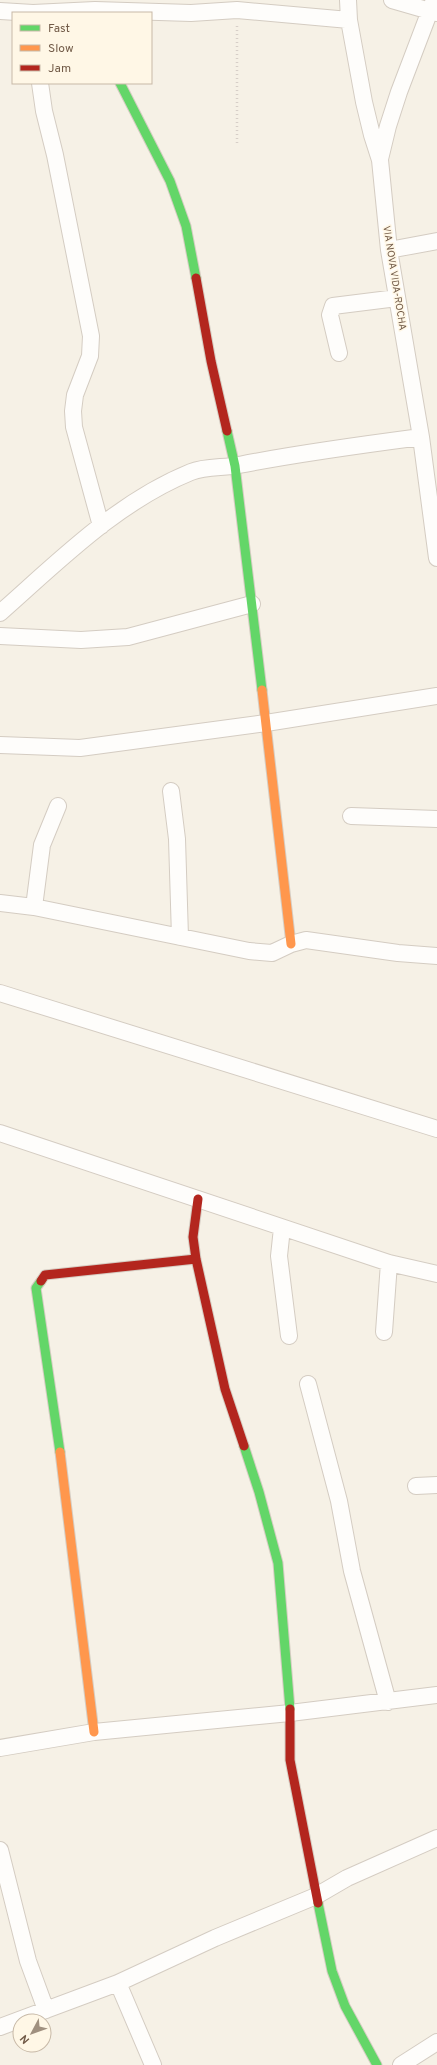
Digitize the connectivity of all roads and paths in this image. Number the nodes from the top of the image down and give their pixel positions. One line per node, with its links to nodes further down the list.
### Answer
1 (348, 0): 8 (street, VIA NOVA VIDA-ROCHA)
2 (392, 0): 3 (street)
3 (434, 8): 12 (street)
4 (237, 10): 7 (street); 8 (street); 11 (path)
5 (0, 11): 6 (street)
6 (16, 12)
7 (152, 13)
8 (349, 20): 12 (street, VIA NOVA VIDA-ROCHA)
9 (40, 84): 20 (street)
10 (121, 84): 18 (street)
11 (237, 143)
12 (380, 160): 14 (street, VIA NOVA VIDA-ROCHA)
13 (437, 240): 14 (street)
14 (389, 250): 15 (street, VIA NOVA VIDA-ROCHA)
15 (397, 298): 16 (street); 17 (street, VIA NOVA VIDA-ROCHA)
16 (339, 353)
17 (421, 437): 18 (street); 19 (street, VIA NOVA VIDA-ROCHA)
18 (235, 466): 20 (street); 22 (street)
19 (434, 522): 21 (street, VIA NOVA VIDA-ROCHA)
20 (101, 526): 23 (street)
21 (437, 558)
22 (252, 604): 24 (street); 26 (street)
23 (0, 613)
24 (0, 636)
25 (437, 696): 26 (street)
26 (266, 723): 27 (street); 35 (street)
27 (0, 745)
28 (171, 790): 34 (street)
29 (58, 806): 33 (street)
30 (351, 816): 31 (street)
31 (437, 819)
32 (0, 903): 33 (street)
33 (34, 907): 34 (street)
34 (180, 937): 35 (street)
35 (291, 944): 36 (street)
36 (437, 956)
37 (0, 993): 38 (street)
38 (437, 1129)
39 (0, 1133): 40 (street)
40 (198, 1199): 41 (street); 42 (street)
41 (282, 1228): 43 (street); 46 (street)
42 (196, 1259): 52 (street); 53 (street)
43 (389, 1263): 44 (street); 45 (street)
44 (437, 1274)
45 (384, 1332)
46 (289, 1336)
47 (308, 1384): 51 (street)
48 (416, 1486): 49 (street)
49 (437, 1486)
50 (437, 1695): 51 (street)
51 (388, 1702): 52 (street)
52 (290, 1713): 53 (street); 57 (street)
53 (94, 1732): 54 (street)
54 (0, 1748)
55 (437, 1838): 57 (street)
56 (0, 1850): 59 (street)
57 (316, 1896): 58 (street); 63 (street)
58 (118, 1983): 59 (street); 62 (street)
59 (46, 2010): 60 (street)
60 (0, 2027)
61 (437, 2042): 64 (street)
62 (153, 2065)
63 (377, 2065)
64 (402, 2065)

